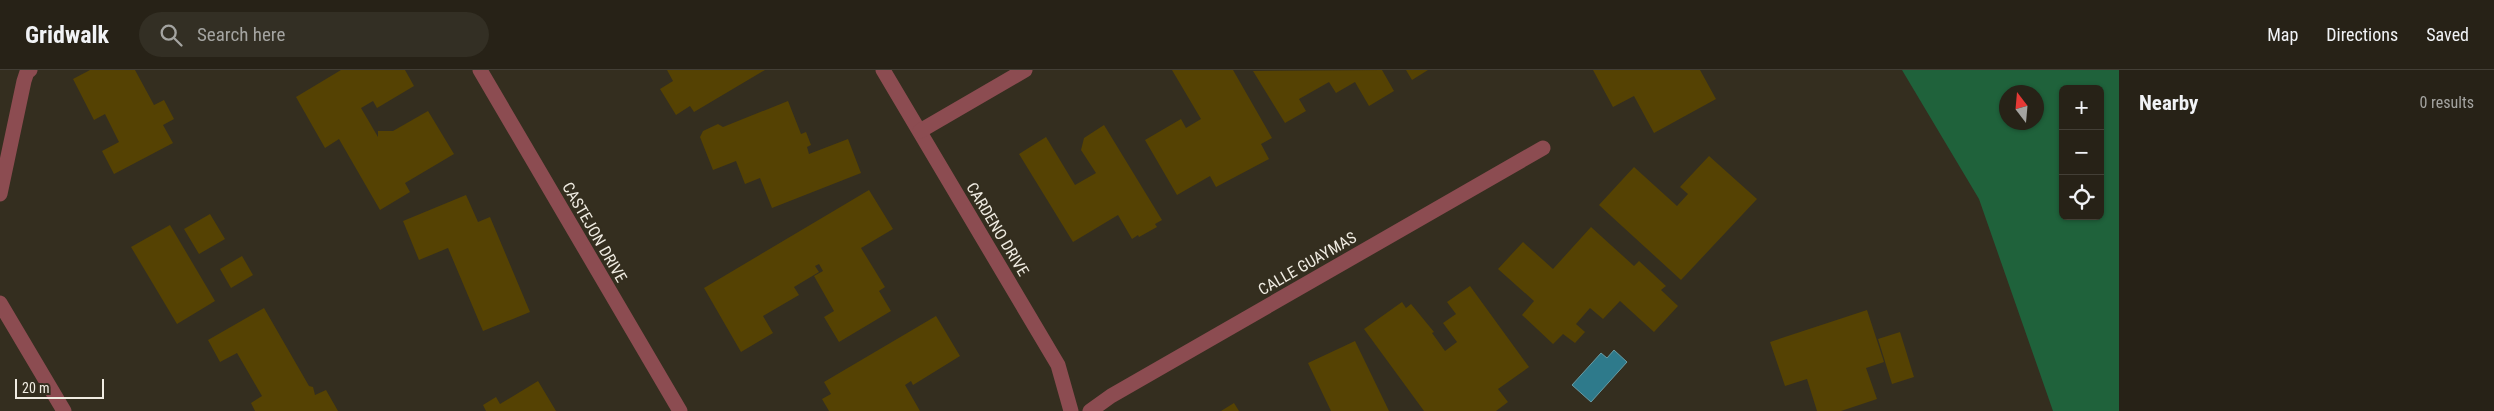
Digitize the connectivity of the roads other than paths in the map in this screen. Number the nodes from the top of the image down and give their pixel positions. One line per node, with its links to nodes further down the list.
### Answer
1 (30, 70): 7 (street)
2 (480, 70): 10 (street, CASTEJON DRIVE)
3 (883, 70): 5 (street, CARDENO DRIVE)
4 (1025, 70): 5 (street)
5 (920, 131): 11 (street, CARDENO DRIVE)
6 (1543, 148): 12 (street, CALLE GUAYMAS)
7 (0, 194)
8 (0, 302): 9 (street)
9 (64, 411)
10 (680, 411)
11 (1071, 411)
12 (1090, 411)

